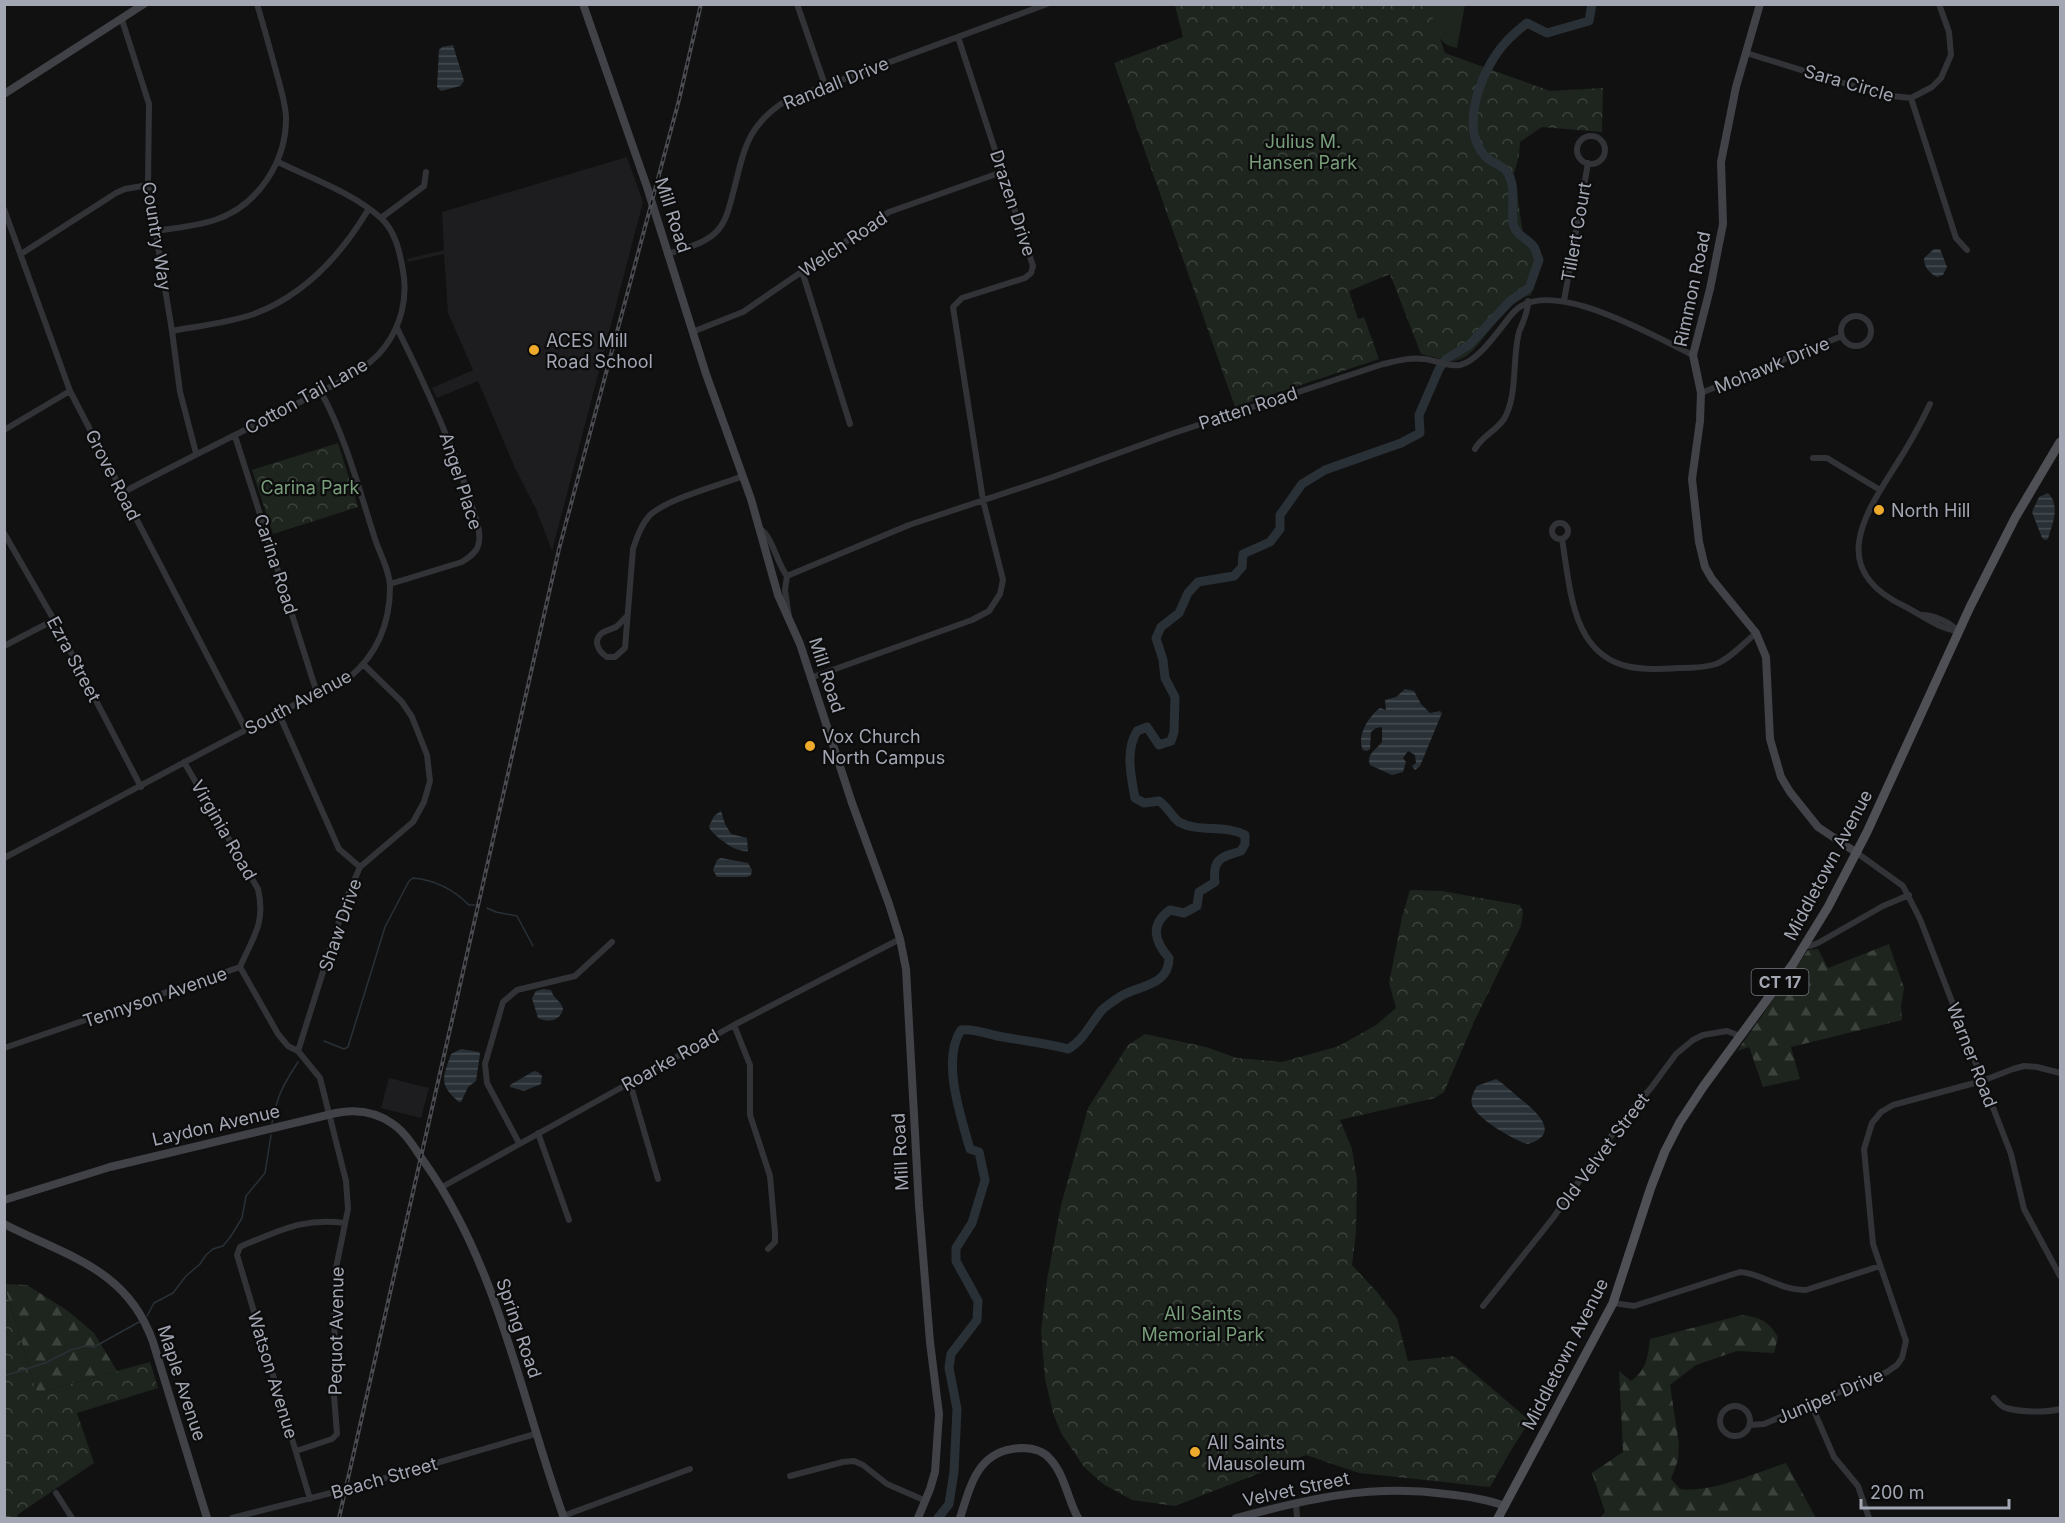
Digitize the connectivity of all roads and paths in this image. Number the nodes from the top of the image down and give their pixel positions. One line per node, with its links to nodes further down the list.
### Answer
1 (144, 4): 8 (street)
2 (257, 4): 14 (street)
3 (583, 4): 25 (street, Mill Road)
4 (797, 4): 11 (street)
5 (1047, 4): 9 (street, Randall Drive)
6 (1761, 4): 10 (street, Rimmon Road)
7 (1939, 4): 13 (street, Sara Circle)
8 (122, 20): 12 (street); 18 (street, Country Way)
9 (958, 37): 11 (street, Randall Drive); 17 (street, Drazen Drive)
10 (1746, 53): 13 (street, Sara Circle); 33 (street, Rimmon Road)
11 (825, 86): 25 (street, Randall Drive)
12 (4, 94)
13 (1911, 98): 23 (street)
14 (278, 162): 20 (street, Cotton Tail Lane); 22 (street)
15 (1588, 164): 15 (street, Tillert Court); 28 (street, Tillert Court)
16 (426, 172): 21 (street)
17 (1002, 172): 26 (street, Welch Road); 48 (street, Drazen Drive)
18 (148, 185): 22 (street, Country Way); 24 (street)
19 (4, 209): 24 (street, Grove Road)
20 (368, 210): 21 (street, Cotton Tail Lane); 30 (street)
21 (381, 218): 29 (street, Cotton Tail Lane)
22 (156, 231): 30 (street, Country Way)
23 (1967, 250)
24 (21, 254): 34 (street, Grove Road)
25 (668, 254): 31 (street, Mill Road)
26 (802, 271): 31 (street, Welch Road); 38 (street)
27 (1528, 301): 28 (street); 42 (street); 48 (street, Patten Road)
28 (1564, 301): 33 (street)
29 (398, 328): 35 (street, Cotton Tail Lane); 53 (street, Angel Place)
30 (172, 331): 43 (street, Country Way)
31 (692, 332): 45 (street, Mill Road)
32 (1842, 336): 32 (street, Mohawk Drive); 36 (street, Mohawk Drive)
33 (1693, 355): 36 (street, Rimmon Road)
34 (70, 391): 39 (street); 47 (street, Grove Road)
35 (321, 392): 40 (street, Cotton Tail Lane); 53 (street, South Avenue)
36 (1701, 393): 58 (street, Rimmon Road)
37 (1930, 404): 46 (street)
38 (850, 424)
39 (4, 430)
40 (235, 436): 43 (street, Cotton Tail Lane); 62 (street, Carina Road)
41 (2061, 442): 57 (main road, Middletown Avenue / CT 17)
42 (1475, 449)
43 (196, 453): 47 (street, Cotton Tail Lane)
44 (1813, 458): 46 (street)
45 (743, 476): 49 (street, Mill Road); 54 (street)
46 (1880, 490): 57 (street)
47 (122, 493): 64 (street, Grove Road)
48 (984, 500): 52 (street, Patten Road); 61 (street)
49 (760, 530): 52 (street); 56 (street, Mill Road)
50 (4, 532): 55 (street, Ezra Street)
51 (1562, 539): 58 (street)
52 (787, 576): 56 (street)
53 (390, 584): 60 (street, South Avenue)
54 (627, 616): 54 (street)
55 (54, 620): 59 (street); 66 (street, Ezra Street)
56 (789, 620): 61 (street, Mill Road)
57 (1958, 631): 67 (main road, Middletown Avenue / CT 17)
58 (1756, 633): 67 (street, Rimmon Road)
59 (4, 645)
60 (364, 665): 62 (street, South Avenue); 69 (street, Shaw Drive)
61 (810, 678): 71 (street, Mill Road)
62 (317, 693): 63 (street, South Avenue)
63 (279, 714): 64 (street, South Avenue); 69 (street)
64 (246, 730): 65 (street, South Avenue)
65 (184, 762): 66 (street, South Avenue); 74 (street, Virginia Road)
66 (141, 787): 68 (street, South Avenue)
67 (1857, 853): 70 (street, Warner Road); 73 (main road, Middletown Avenue / CT 17)
68 (4, 858)
69 (360, 867): 78 (street, Shaw Drive)
70 (1909, 895): 73 (street); 80 (street, Warner Road)
71 (900, 939): 75 (street, Roarke Road); 107 (street, Mill Road)
72 (612, 942): 84 (street)
73 (1805, 945): 76 (main road, Middletown Avenue / CT 17)
74 (240, 968): 77 (street, Tennyson Avenue); 78 (street, Tennyson Avenue)
75 (734, 1025): 81 (street, Roarke Road); 92 (street)
76 (1740, 1036): 95 (main road, Middletown Avenue / CT 17); 96 (street, Old Velvet Street)
77 (4, 1048)
78 (298, 1051): 82 (street, Tennyson Avenue)
79 (2061, 1073): 80 (street, Juniper Drive)
80 (1982, 1081): 93 (street, Juniper Drive); 94 (street, Warner Road)
81 (630, 1083): 83 (street, Roarke Road); 86 (street)
82 (330, 1114): 85 (street, Laydon Avenue); 88 (street, Laydon Avenue); 90 (street, Pequot Avenue)
83 (538, 1133): 84 (street, Roarke Road); 89 (street)
84 (519, 1143): 87 (street, Roarke Road)
85 (421, 1158): 87 (street, Spring Road)
86 (658, 1179)
87 (442, 1187): 101 (street, Spring Road)
88 (4, 1200)
89 (569, 1220)
90 (345, 1223): 102 (street, Pequot Avenue); 102 (street, Watson Avenue)
91 (5, 1224): 112 (street, Maple Avenue)
92 (768, 1249)
93 (1880, 1266): 95 (street); 98 (street, Juniper Drive)
94 (2061, 1276)
95 (1613, 1303): 109 (main road, Middletown Avenue / CT 17)
96 (1483, 1306)
97 (1994, 1398): 99 (street)
98 (1811, 1404): 100 (street, Juniper Drive); 120 (street)
99 (2061, 1409)
100 (1750, 1425): 100 (street, Juniper Drive)
101 (536, 1434): 106 (street, Beach Street, bridge); 110 (street, Spring Road)
102 (296, 1451): 106 (street, Watson Avenue)
103 (690, 1469): 110 (street)
104 (790, 1476): 107 (street)
105 (56, 1493): 111 (street)
106 (310, 1498): 113 (street, Beach Street)
107 (926, 1501): 114 (street, Mill Road)
108 (1296, 1503): 109 (street, Velvet Street); 117 (street, Velvet Street); 118 (street)
109 (1504, 1506): 119 (main road, Middletown Avenue / CT 17)
110 (564, 1517)
111 (72, 1518)
112 (207, 1518)
113 (232, 1518)
114 (918, 1518)
115 (960, 1518): 116 (street)
116 (1078, 1518)
117 (1236, 1518)
118 (1297, 1518)
119 (1498, 1518)
120 (1869, 1518)

